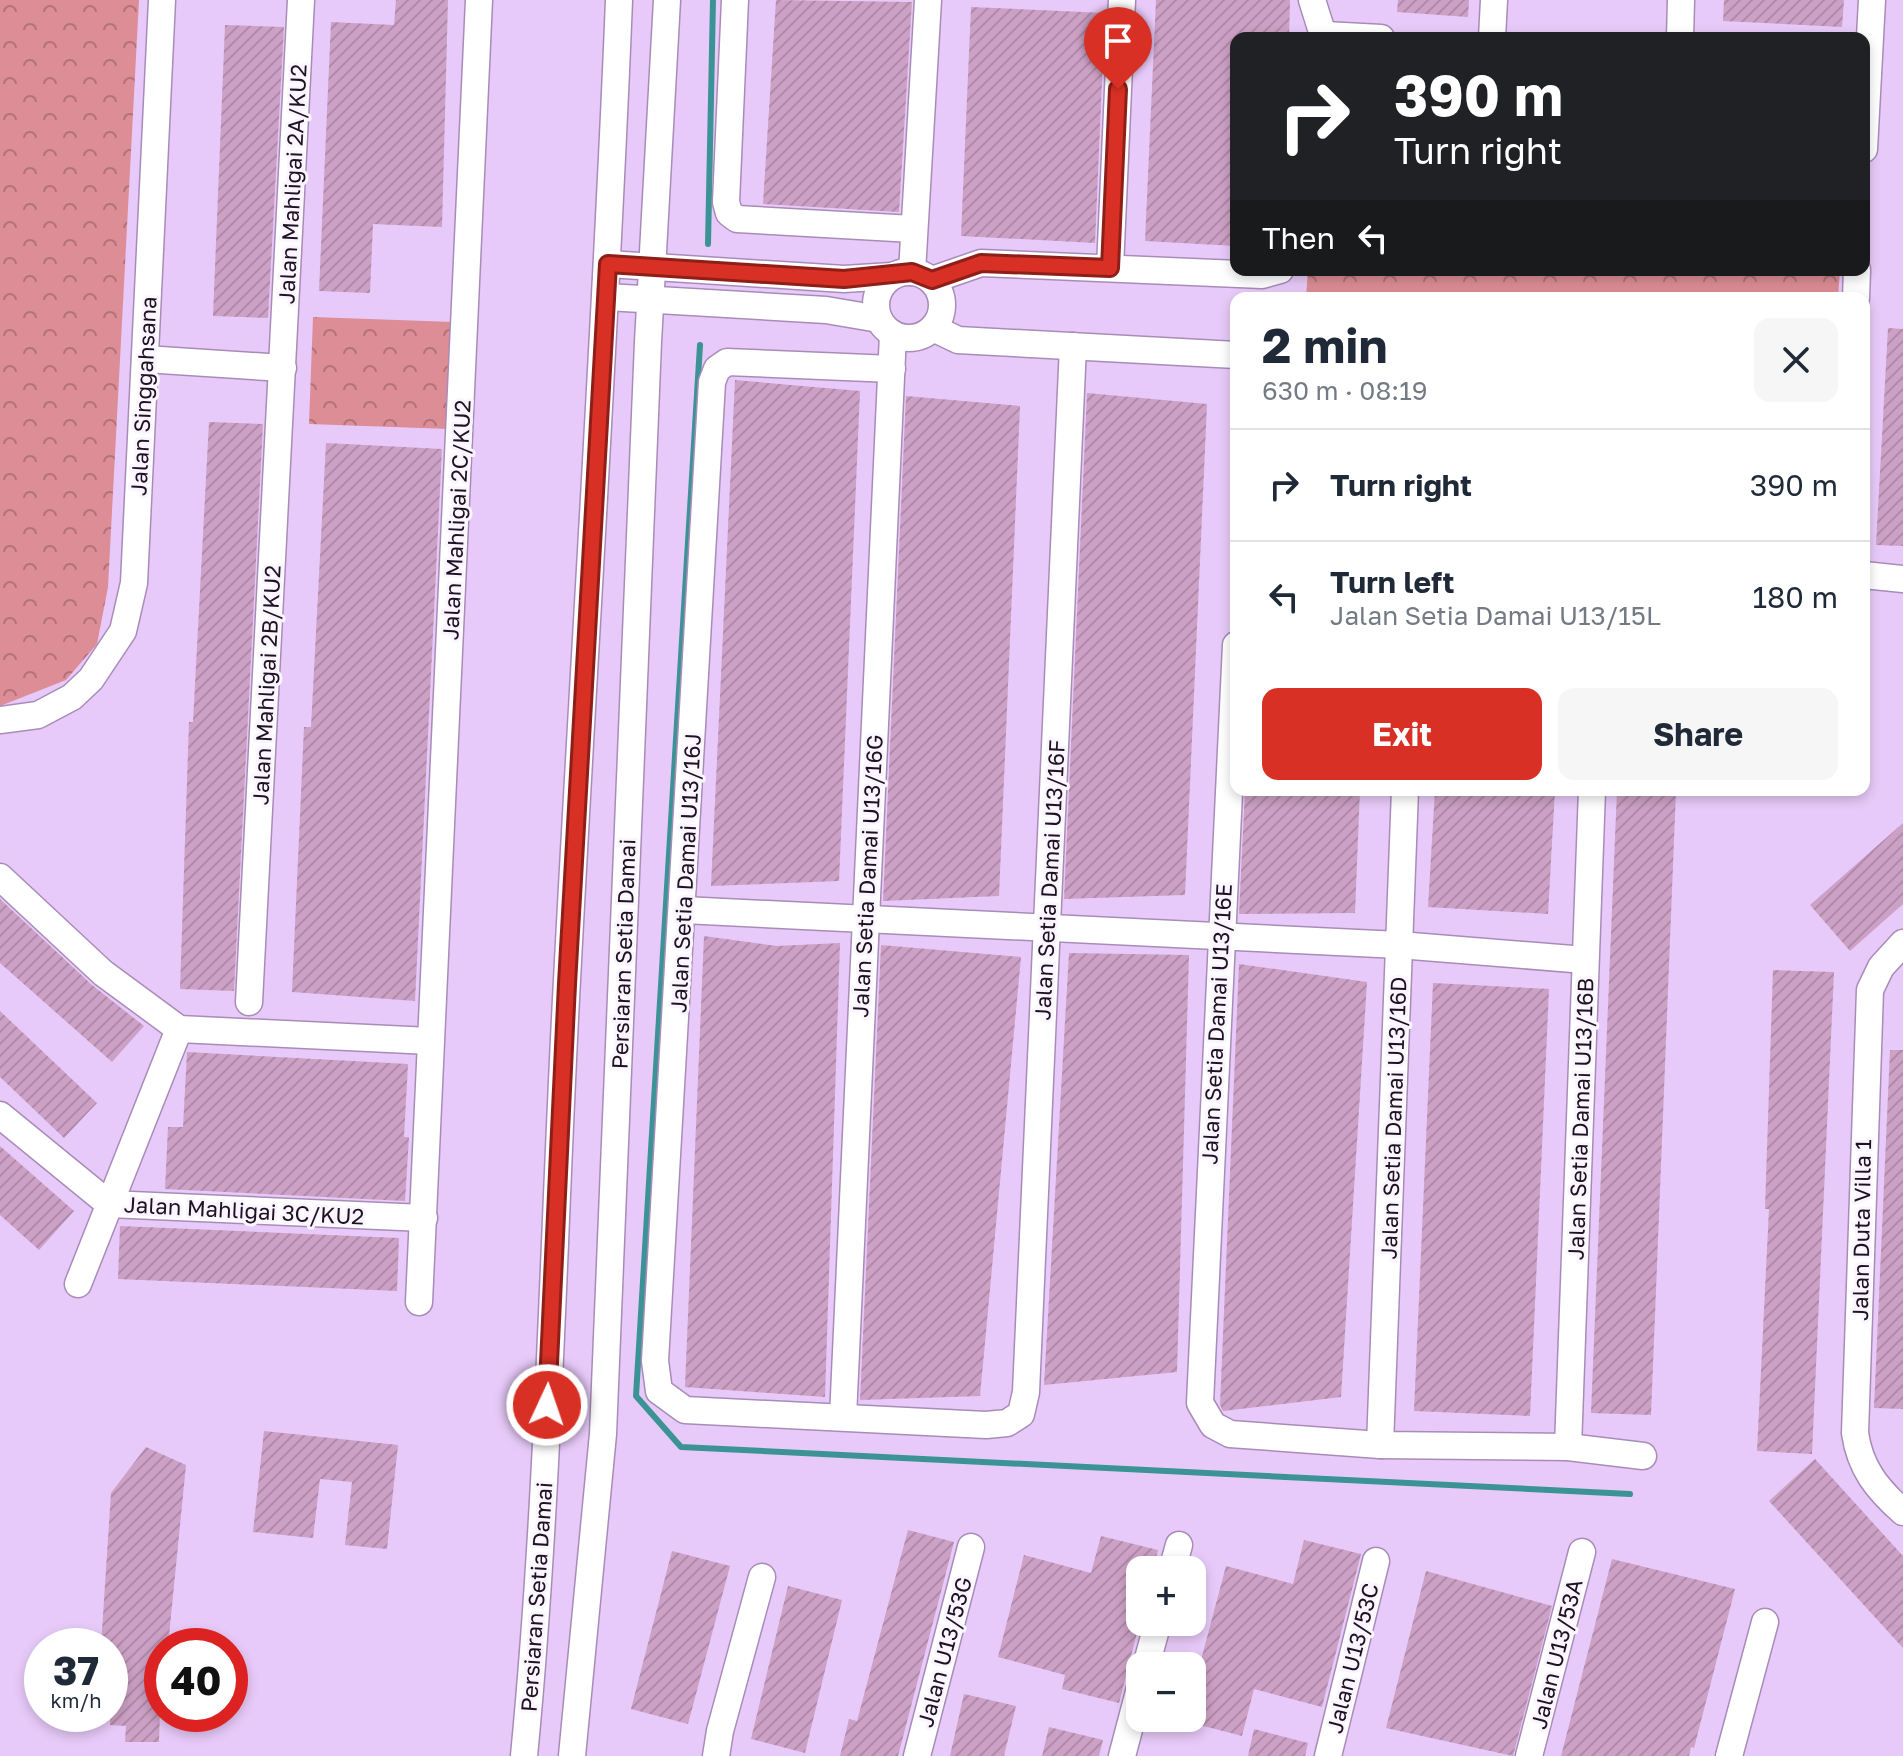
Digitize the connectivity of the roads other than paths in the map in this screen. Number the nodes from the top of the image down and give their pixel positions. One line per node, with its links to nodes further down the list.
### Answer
1 (162, 0): 31 (street, Jalan Singgahsana)
2 (301, 0): 32 (street, Jalan Mahligai 2A/KU2)
3 (479, 0): 50 (street, Jalan Mahligai 2C/KU2)
4 (619, 0): 18 (street, Persiaran Setia Damai)
5 (667, 0): 19 (street)
6 (735, 0): 17 (street)
7 (928, 0): 17 (street)
8 (1122, 0): 20 (street)
9 (1312, 0): 13 (street)
10 (1494, 0): 14 (street)
11 (1681, 0): 15 (street)
12 (1872, 0): 16 (street)
13 (1322, 32)
14 (1492, 32)
15 (1680, 32)
16 (1869, 32)
17 (913, 229): 22 (street)
18 (608, 264): 19 (street); 23 (street, Persiaran Setia Damai)
19 (652, 266): 22 (street); 24 (street)
20 (1110, 268): 21 (street); 22 (street)
21 (1230, 274)
22 (912, 276): 26 (street); 27 (street)
23 (607, 297): 24 (street); 67 (street, Persiaran Setia Damai)
24 (651, 298): 25 (street); 28 (street, Persiaran Setia Damai)
25 (690, 301): 26 (street); 28 (street)
26 (886, 327): 27 (street); 33 (street, Jalan Setia Damai U13/16G)
27 (933, 328): 29 (street)
28 (648, 342): 68 (street, Persiaran Setia Damai)
29 (1073, 346): 30 (street); 43 (street, Jalan Setia Damai U13/16F)
30 (1230, 355)
31 (145, 359): 32 (street); 36 (street, Jalan Singgahsana)
32 (283, 368): 48 (street, Jalan Mahligai 2B/KU2)
33 (892, 369): 41 (street, Jalan Setia Damai U13/16J); 42 (street, Jalan Setia Damai U13/16G)
34 (1870, 576): 35 (street)
35 (1903, 579)
36 (0, 720)
37 (1230, 754): 44 (street, Jalan Setia Damai U13/16E)
38 (1405, 796): 46 (street, Jalan Setia Damai U13/16D)
39 (1592, 796): 47 (street, Jalan Setia Damai U13/16B)
40 (0, 877): 49 (street)
41 (683, 910): 42 (street); 56 (street, Jalan Setia Damai U13/16J)
42 (864, 918): 43 (street); 56 (street, Jalan Setia Damai U13/16G)
43 (1047, 929): 44 (street); 56 (street, Jalan Setia Damai U13/16F)
44 (1220, 937): 46 (street); 57 (street, Jalan Setia Damai U13/16E)
45 (1903, 943): 60 (street, Jalan Duta Villa 1)
46 (1399, 945): 47 (street); 57 (street, Jalan Setia Damai U13/16D)
47 (1585, 960): 58 (street, Jalan Setia Damai U13/16B)
48 (249, 1002)
49 (179, 1029): 50 (street); 52 (street)
50 (430, 1041): 53 (street, Jalan Mahligai 2C/KU2)
51 (0, 1115): 52 (street, Jalan Mahligai 3C/KU2)
52 (109, 1204): 53 (street, Jalan Mahligai 3C/KU2); 54 (street)
53 (424, 1218): 55 (street, Jalan Mahligai 2C/KU2)
54 (78, 1284)
55 (419, 1302)
56 (843, 1417)
57 (1380, 1445): 58 (street)
58 (1568, 1447): 59 (street)
59 (1643, 1456)
60 (1903, 1512)
61 (971, 1547): 70 (street, Jalan U13/53G)
62 (1582, 1552): 73 (street, Jalan U13/53A)
63 (1376, 1561): 72 (street, Jalan U13/53C)
64 (762, 1577): 69 (street)
65 (1765, 1622): 74 (street)
66 (1128, 1732): 71 (street)
67 (524, 1756)
68 (572, 1756)
69 (716, 1756)
70 (917, 1756)
71 (1122, 1756)
72 (1328, 1756)
73 (1529, 1756)
74 (1729, 1756)

